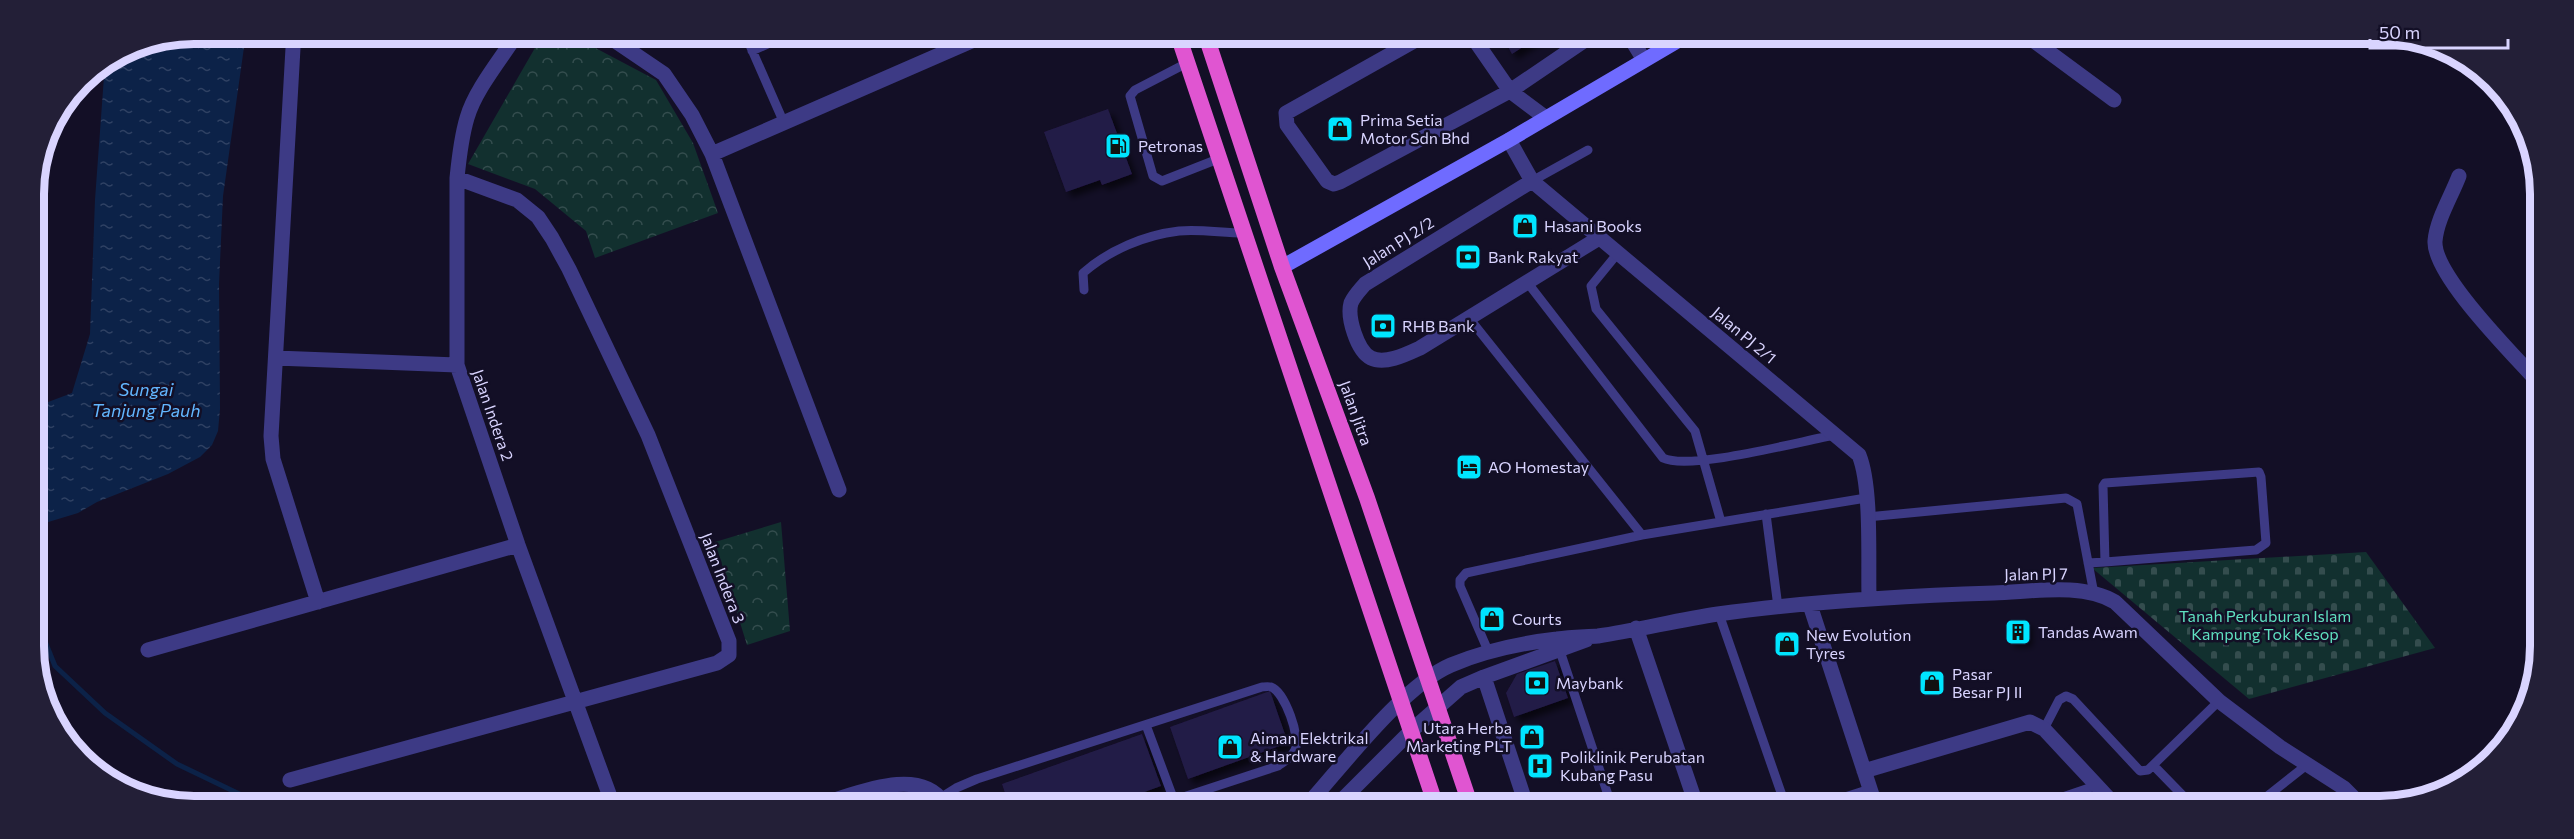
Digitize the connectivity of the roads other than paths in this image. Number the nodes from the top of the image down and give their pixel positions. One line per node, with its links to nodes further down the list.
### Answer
1 (510, 44): 29 (street, Jalan Indera 2)
2 (620, 44): 26 (street)
3 (749, 44): 17 (lane)
4 (767, 44): 17 (lane)
5 (949, 44): 16 (street)
6 (965, 44): 16 (street)
7 (1181, 44): 19 (highway)
8 (1208, 44): 34 (highway, Jalan Jitra)
9 (1409, 44): 20 (street)
10 (1478, 44): 20 (street)
11 (1579, 44): 20 (street)
12 (1634, 44): 18 (street)
13 (1672, 44): 18 (main road)
14 (2038, 44): 21 (street)
15 (293, 48): 38 (street)
16 (951, 50): 23 (street)
17 (752, 51): 23 (lane)
18 (1644, 60): 22 (main road)
19 (1187, 63): 27 (highway); 27 (lane)
20 (1510, 91): 22 (street)
21 (2114, 100)
22 (1546, 118): 24 (main road)
23 (784, 123): 26 (street)
24 (1509, 140): 30 (street, Jalan PJ 2/1); 34 (main road)
25 (1588, 150): 30 (lane)
26 (712, 154): 43 (street)
27 (1218, 159): 31 (highway)
28 (2459, 176): 40 (street)
29 (457, 178): 39 (street, Jalan Indera 2); 65 (street, Jalan Indera 3)
30 (1532, 181): 32 (street, Jalan PJ 2/1); 37 (street, Jalan PJ 2/2)
31 (1244, 234): 36 (lane); 67 (highway)
32 (1599, 238): 33 (street, Jalan PJ 2/1); 35 (street, Jalan PJ 2/2)
33 (1618, 253): 41 (street, Jalan PJ 2/1); 42 (lane)
34 (1282, 267): 64 (highway, Jalan Jitra)
35 (1527, 282): 37 (street, Jalan PJ 2/2); 42 (lane)
36 (1084, 290)
37 (1469, 318): 48 (lane)
38 (276, 358): 39 (street); 54 (street)
39 (457, 365): 49 (street, Jalan Indera 2)
40 (2530, 373)
41 (1835, 435): 42 (lane); 44 (street, Jalan PJ 2/1)
42 (1705, 460): 47 (lane)
43 (839, 490)
44 (1866, 498): 45 (lane); 46 (street, Jalan PJ 2/1)
45 (1766, 514): 47 (lane); 56 (lane)
46 (1867, 518): 51 (lane); 53 (street, Jalan PJ 2/1)
47 (1721, 522): 48 (lane)
48 (1642, 535): 62 (lane)
49 (518, 545): 54 (street); 65 (street, Jalan Indera 2)
50 (2105, 562): 50 (lane); 51 (lane)
51 (2088, 563): 52 (lane)
52 (2094, 594): 53 (street, Jalan PJ 7); 66 (street, Jalan PJ 7)
53 (1869, 597): 55 (street, Jalan PJ 7)
54 (318, 602): 60 (street)
55 (1810, 605): 56 (street, Jalan PJ 7); 74 (street)
56 (1778, 608): 57 (street, Jalan PJ 7)
57 (1719, 614): 58 (street, Jalan PJ 7); 85 (lane)
58 (1636, 628): 59 (street, Jalan PJ 7); 84 (street)
59 (1597, 636): 61 (street); 62 (street)
60 (148, 650)
61 (1560, 651): 63 (street); 83 (lane)
62 (1489, 653): 64 (street)
63 (1484, 677): 68 (street); 82 (street)
64 (1428, 678): 67 (street); 68 (highway, Jalan Jitra)
65 (576, 701): 75 (street, Jalan Indera 3); 93 (street, Jalan Indera 2)
66 (2219, 701): 72 (street, Jalan PJ 7); 73 (lane)
67 (1402, 702): 71 (highway); 78 (street)
68 (1438, 707): 71 (street); 81 (highway, Jalan Jitra)
69 (1146, 725): 96 (lane); 97 (lane); 98 (lane)
70 (2044, 729): 73 (lane); 74 (street); 76 (street)
71 (1411, 731): 79 (street); 80 (highway)
72 (2308, 764): 91 (lane); 92 (street, Jalan PJ 7)
73 (2154, 766): 90 (lane)
74 (1864, 771): 77 (street)
75 (290, 780)
76 (2095, 786): 88 (lane); 89 (street)
77 (1870, 789): 86 (lane); 87 (street)
78 (1316, 795)
79 (1347, 795)
80 (1432, 795)
81 (1467, 795)
82 (1523, 795)
83 (1608, 795)
84 (1693, 795)
85 (1782, 795)
86 (1850, 795)
87 (1872, 795)
88 (2068, 795)
89 (2105, 795)
90 (2182, 795)
91 (2269, 795)
92 (2351, 795)
93 (610, 796)
94 (851, 796): 95 (street)
95 (935, 796)
96 (947, 796)
97 (1170, 796)
98 (1191, 796)

